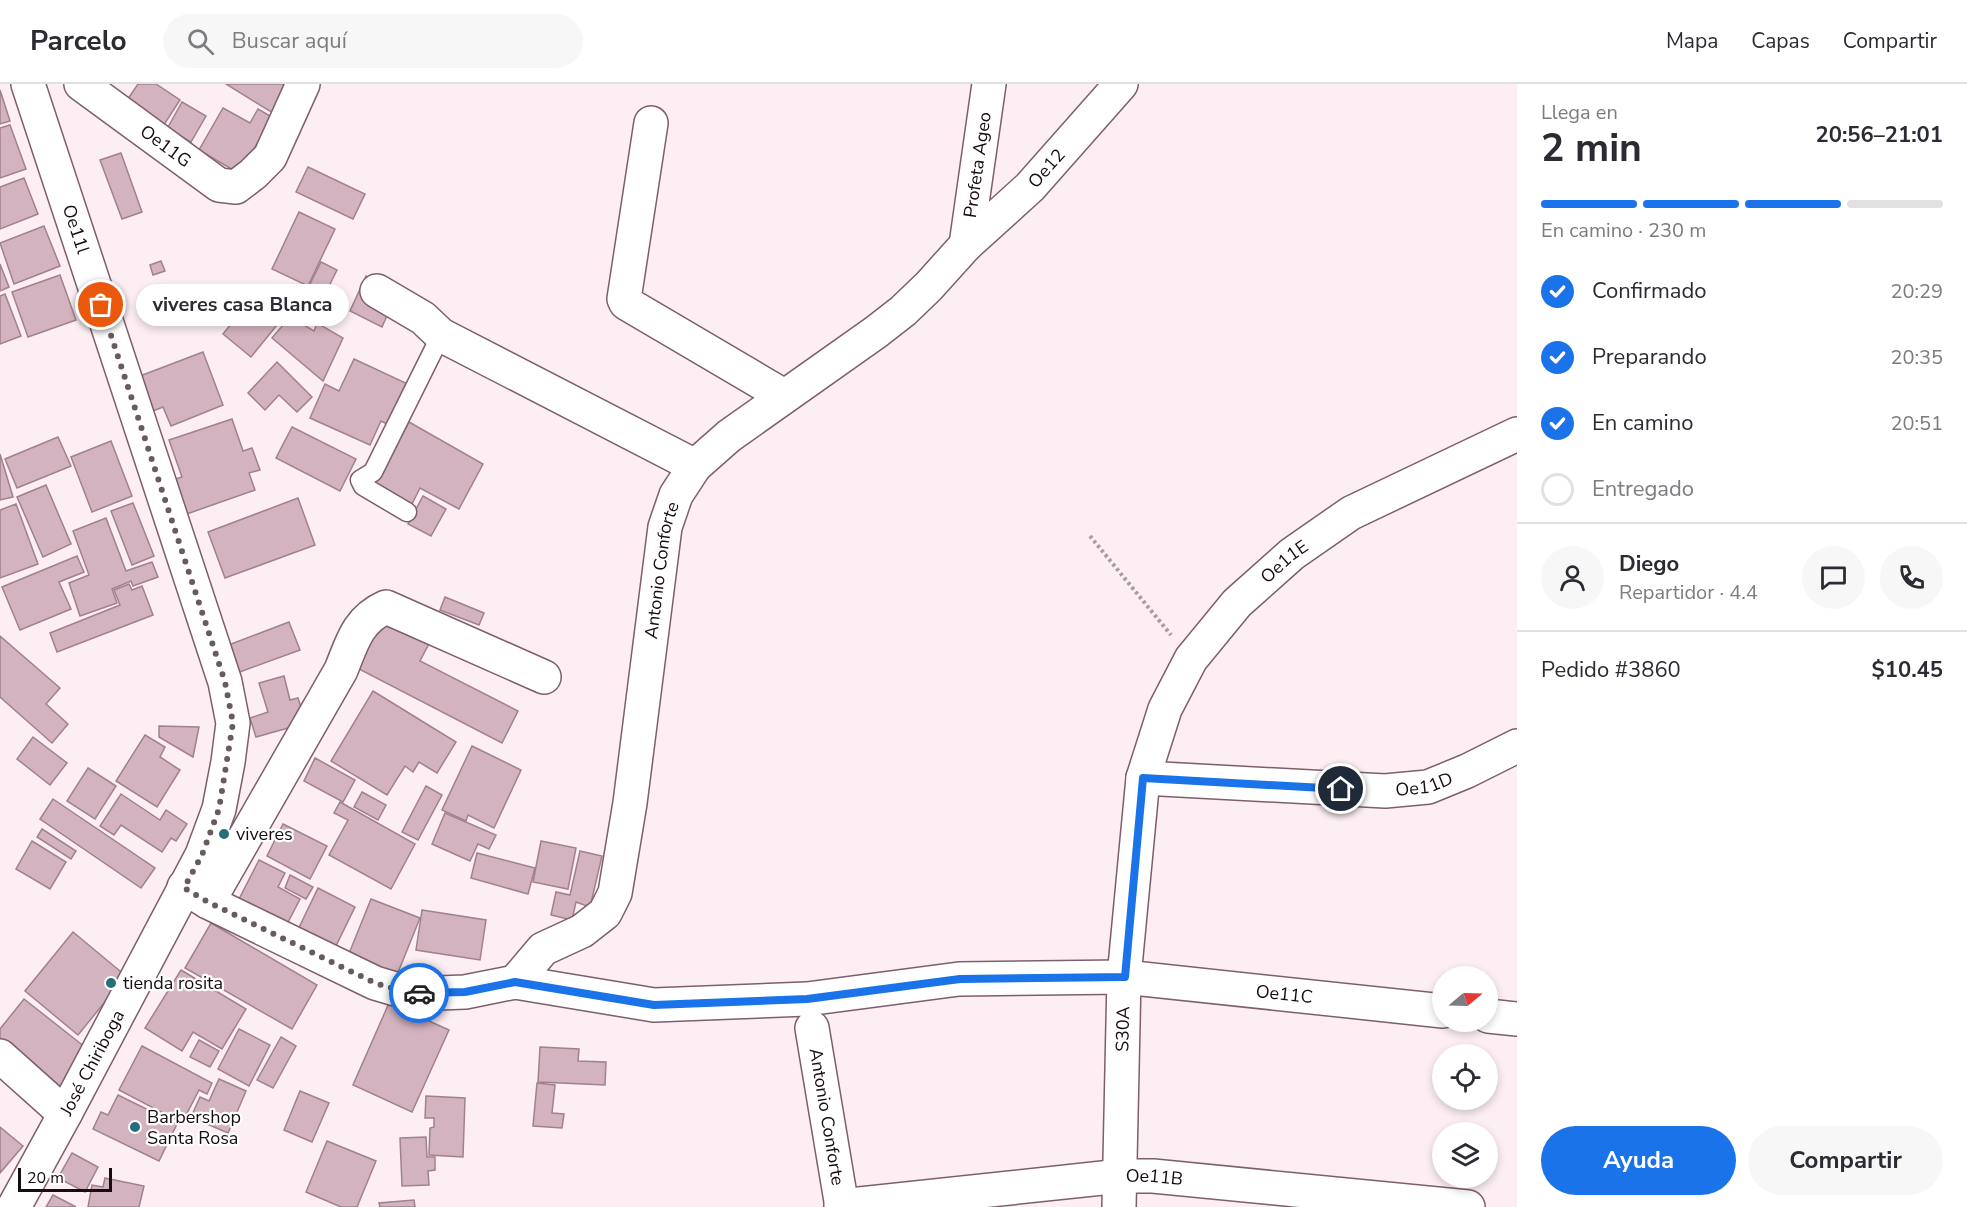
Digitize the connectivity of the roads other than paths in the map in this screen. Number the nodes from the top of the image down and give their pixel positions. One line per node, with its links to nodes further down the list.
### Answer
1 (28, 84): 17 (street, Oe11l)
2 (81, 84): 3 (street, Oe11G)
3 (303, 84)
4 (989, 84): 7 (street, Profeta Ageo)
5 (1121, 84): 7 (street, Oe12)
6 (651, 123): 10 (street)
7 (966, 245): 10 (street, Antonio Conforte)
8 (377, 291): 9 (street)
9 (441, 334): 12 (street); 13 (lane)
10 (784, 396): 12 (street, Antonio Conforte)
11 (1517, 435): 16 (street, Oe11E)
12 (695, 466): 19 (street, Antonio Conforte)
13 (407, 512)
14 (544, 677): 17 (street)
15 (1517, 746): 16 (street, Oe11D)
16 (1143, 778): 18 (street, S30A)
17 (196, 895): 19 (street); 25 (street, José Chiriboga)
18 (1125, 977): 19 (street, Oe11C); 20 (street, Oe11C); 26 (street, S30A)
19 (515, 982)
20 (1432, 1010)
21 (1498, 1017): 22 (street)
22 (1517, 1019)
23 (812, 1028): 28 (street, Antonio Conforte)
24 (0, 1056): 25 (street)
25 (65, 1114): 27 (street, José Chiriboga)
26 (1120, 1191): 28 (street, Oe11B); 29 (street, Oe11B)
27 (14, 1207)
28 (841, 1207)
29 (1468, 1207)

